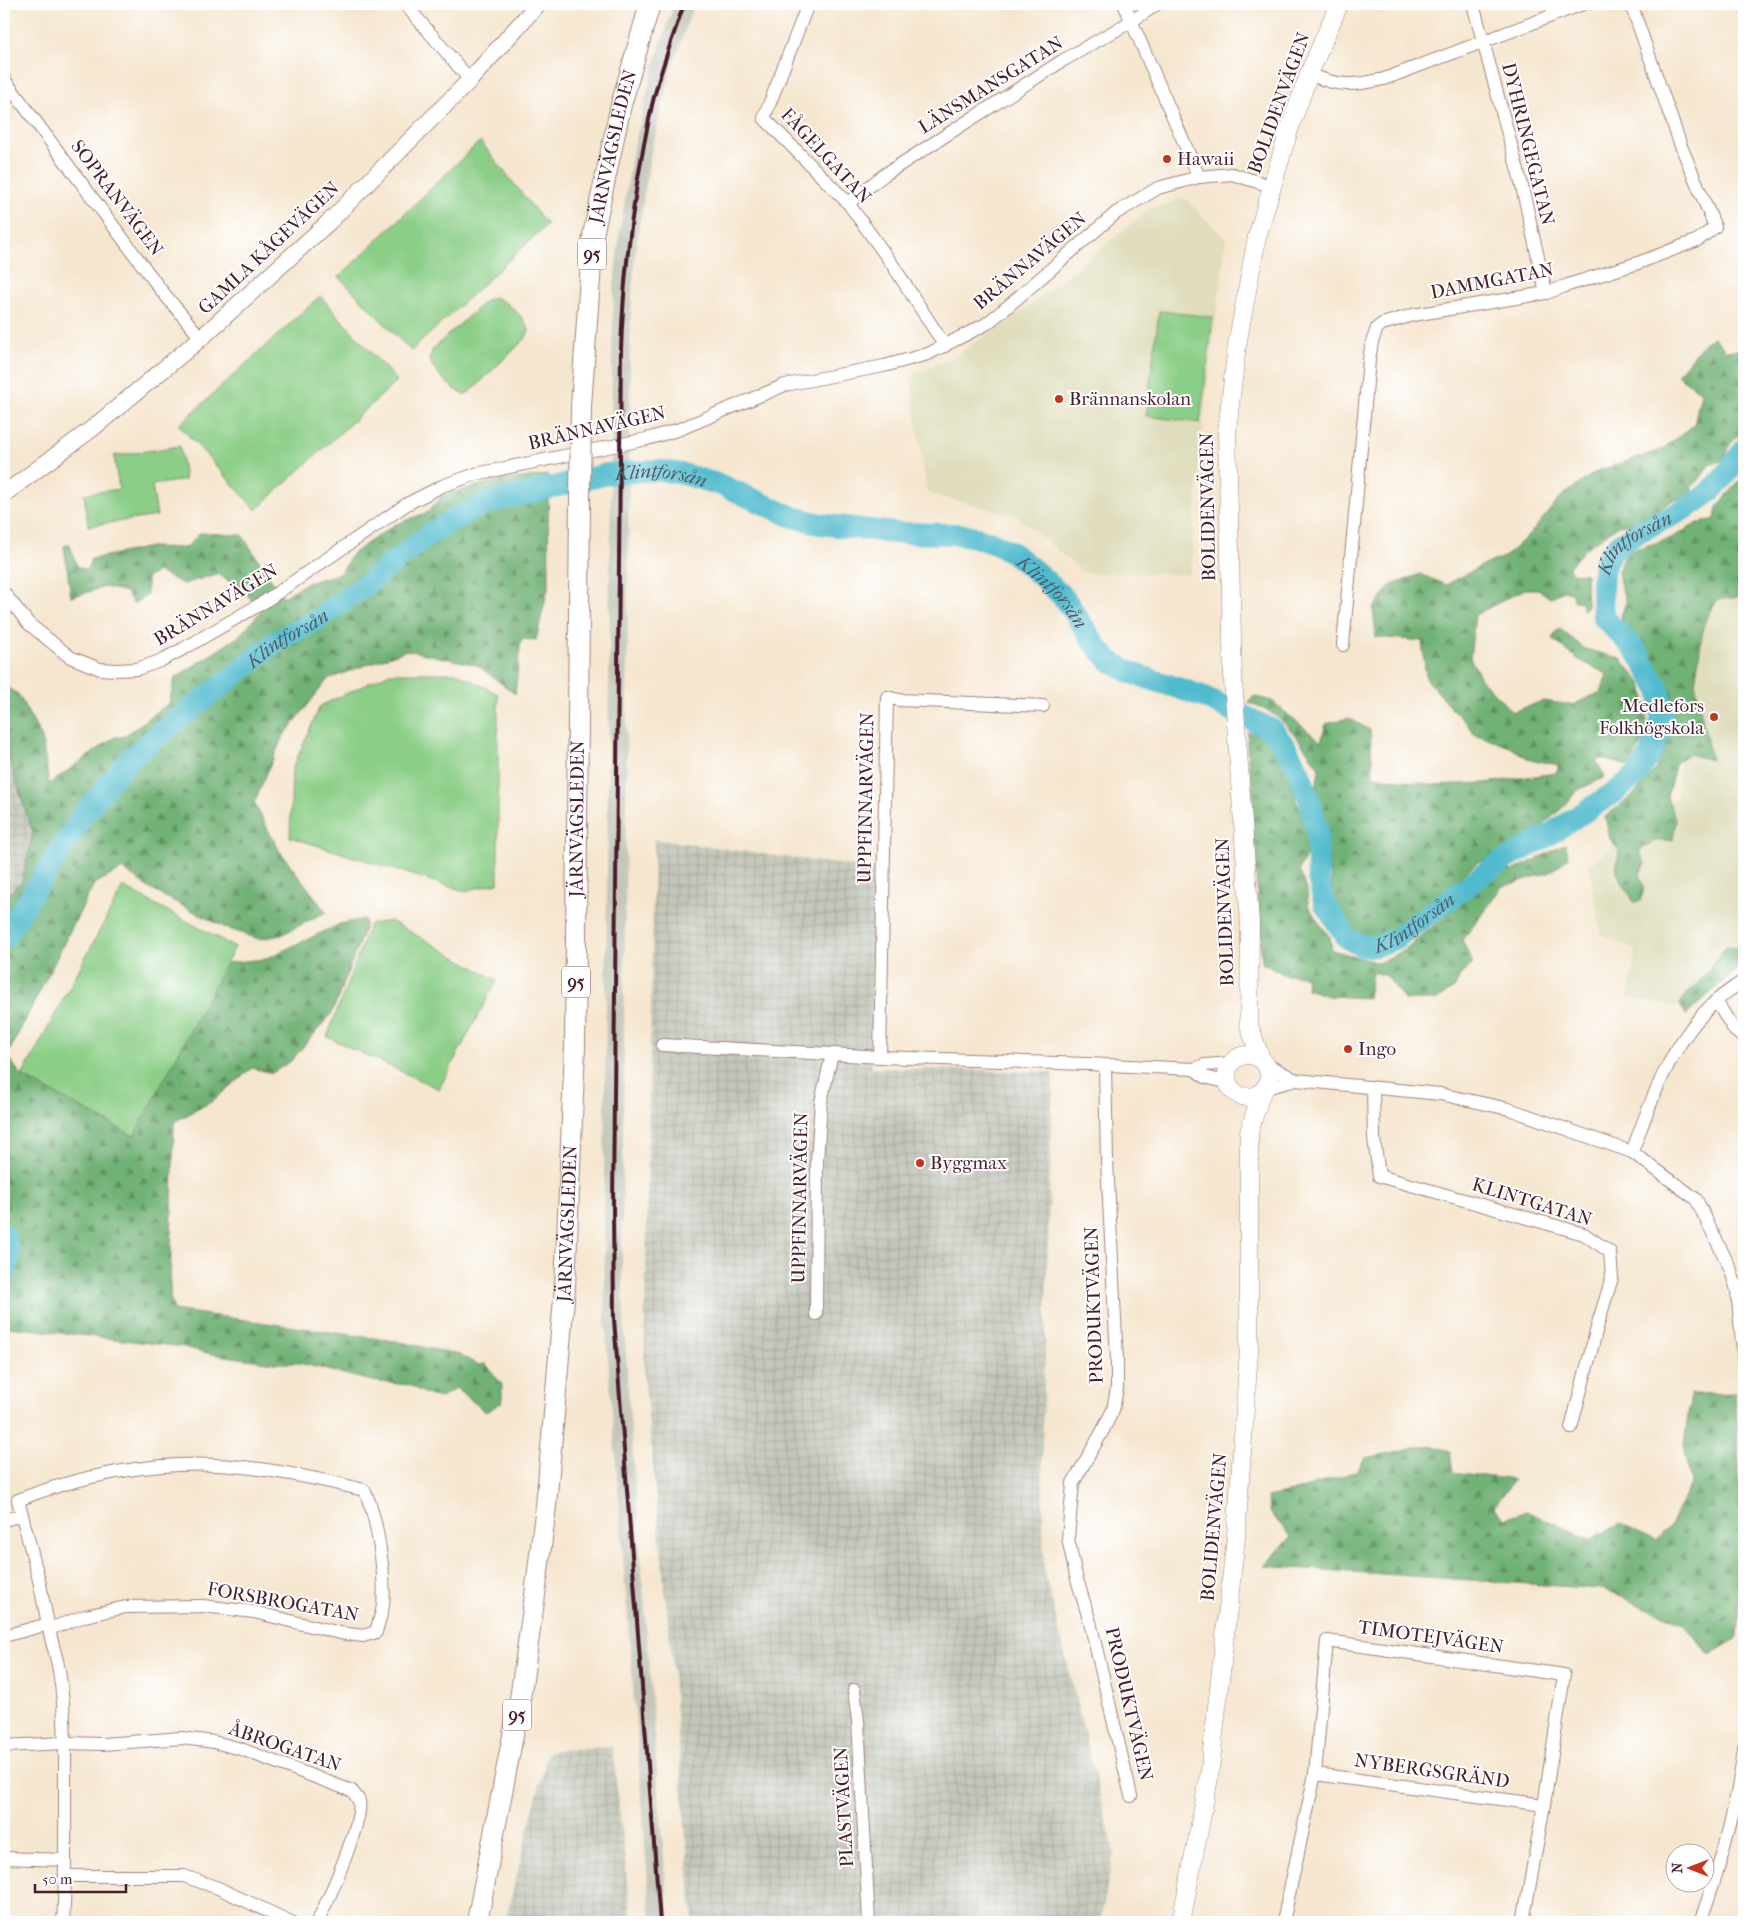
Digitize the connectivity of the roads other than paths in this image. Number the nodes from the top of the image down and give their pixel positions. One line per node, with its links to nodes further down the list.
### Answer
1 (405, 4): 15 (street)
2 (538, 4): 15 (street, GAMLA KÅGEVÄGEN)
3 (650, 4): 63 (main road, JÄRNVÄGSLEDEN / 95, bridge)
4 (808, 4): 18 (street, FÅGELGATAN)
5 (1124, 4): 11 (street)
6 (1157, 4): 11 (street, LÄNSMANSGATAN)
7 (1339, 4): 13 (main road, BOLIDENVÄGEN)
8 (1473, 4): 12 (street, DYHRINGEGATAN)
9 (1583, 4): 12 (street)
10 (1631, 4): 19 (street, DAMMGATAN)
11 (1132, 21): 16 (street); 18 (street, LÄNSMANSGATAN)
12 (1482, 42): 13 (street); 19 (street, DYHRINGEGATAN)
13 (1309, 74): 17 (main road, BOLIDENVÄGEN)
14 (4, 79): 20 (street, SOPRANVÄGEN)
15 (470, 80): 20 (street, GAMLA KÅGEVÄGEN)
16 (1199, 176): 17 (street, BRÄNNAVÄGEN); 21 (street, BRÄNNAVÄGEN)
17 (1271, 186): 28 (main road, BOLIDENVÄGEN)
18 (848, 203): 21 (street, FÅGELGATAN)
19 (1546, 293): 24 (street, DAMMGATAN)
20 (201, 338): 22 (street, GAMLA KÅGEVÄGEN)
21 (945, 346): 23 (street, BRÄNNAVÄGEN)
22 (4, 494)
23 (4, 593)
24 (1343, 646)
25 (1043, 706): 32 (street, UPPFINNARVÄGEN)
26 (1744, 980): 27 (street)
27 (1716, 1001): 29 (street); 42 (street)
28 (1248, 1025): 33 (main road, BOLIDENVÄGEN); 34 (main road, BOLIDENVÄGEN)
29 (1744, 1038)
30 (662, 1045): 31 (street)
31 (832, 1054): 32 (street); 43 (street, UPPFINNARVÄGEN)
32 (880, 1057): 35 (street)
33 (1264, 1061): 34 (main road); 37 (street); 40 (main road, BOLIDENVÄGEN)
34 (1233, 1062): 36 (street); 38 (main road, BOLIDENVÄGEN)
35 (1105, 1064): 36 (street); 55 (street, PRODUKTVÄGEN)
36 (1194, 1069): 38 (street)
37 (1296, 1080): 39 (street); 40 (street)
38 (1233, 1088): 40 (main road); 41 (main road, BOLIDENVÄGEN)
39 (1373, 1088): 42 (street); 45 (street, KLINTGATAN)
40 (1264, 1090): 41 (main road, BOLIDENVÄGEN)
41 (1249, 1132): 65 (main road, BOLIDENVÄGEN)
42 (1632, 1152): 44 (street)
43 (816, 1314)
44 (1744, 1363)
45 (1571, 1428)
46 (22, 1515): 47 (street); 48 (street); 48 (street, FORSBROGATAN)
47 (4, 1520)
48 (49, 1627): 49 (street); 51 (street)
49 (4, 1636)
50 (854, 1690): 64 (street, PLASTVÄGEN)
51 (65, 1743): 52 (street, ÅBROGATAN); 58 (street); 62 (street, ÅBROGATAN)
52 (4, 1746)
53 (1744, 1749): 68 (street)
54 (1315, 1774): 56 (street, NYBERGSGRÄND); 56 (street, TIMOTEJVÄGEN); 66 (street, TIMOTEJVÄGEN)
55 (1132, 1796)
56 (1544, 1805): 67 (street, TIMOTEJVÄGEN)
57 (4, 1858): 58 (street)
58 (65, 1860): 59 (street)
59 (65, 1876): 60 (street); 61 (street)
60 (63, 1922)
61 (291, 1922)
62 (317, 1922)
63 (477, 1922)
64 (868, 1922)
65 (1181, 1922)
66 (1282, 1922)
67 (1523, 1922)
68 (1700, 1922)

